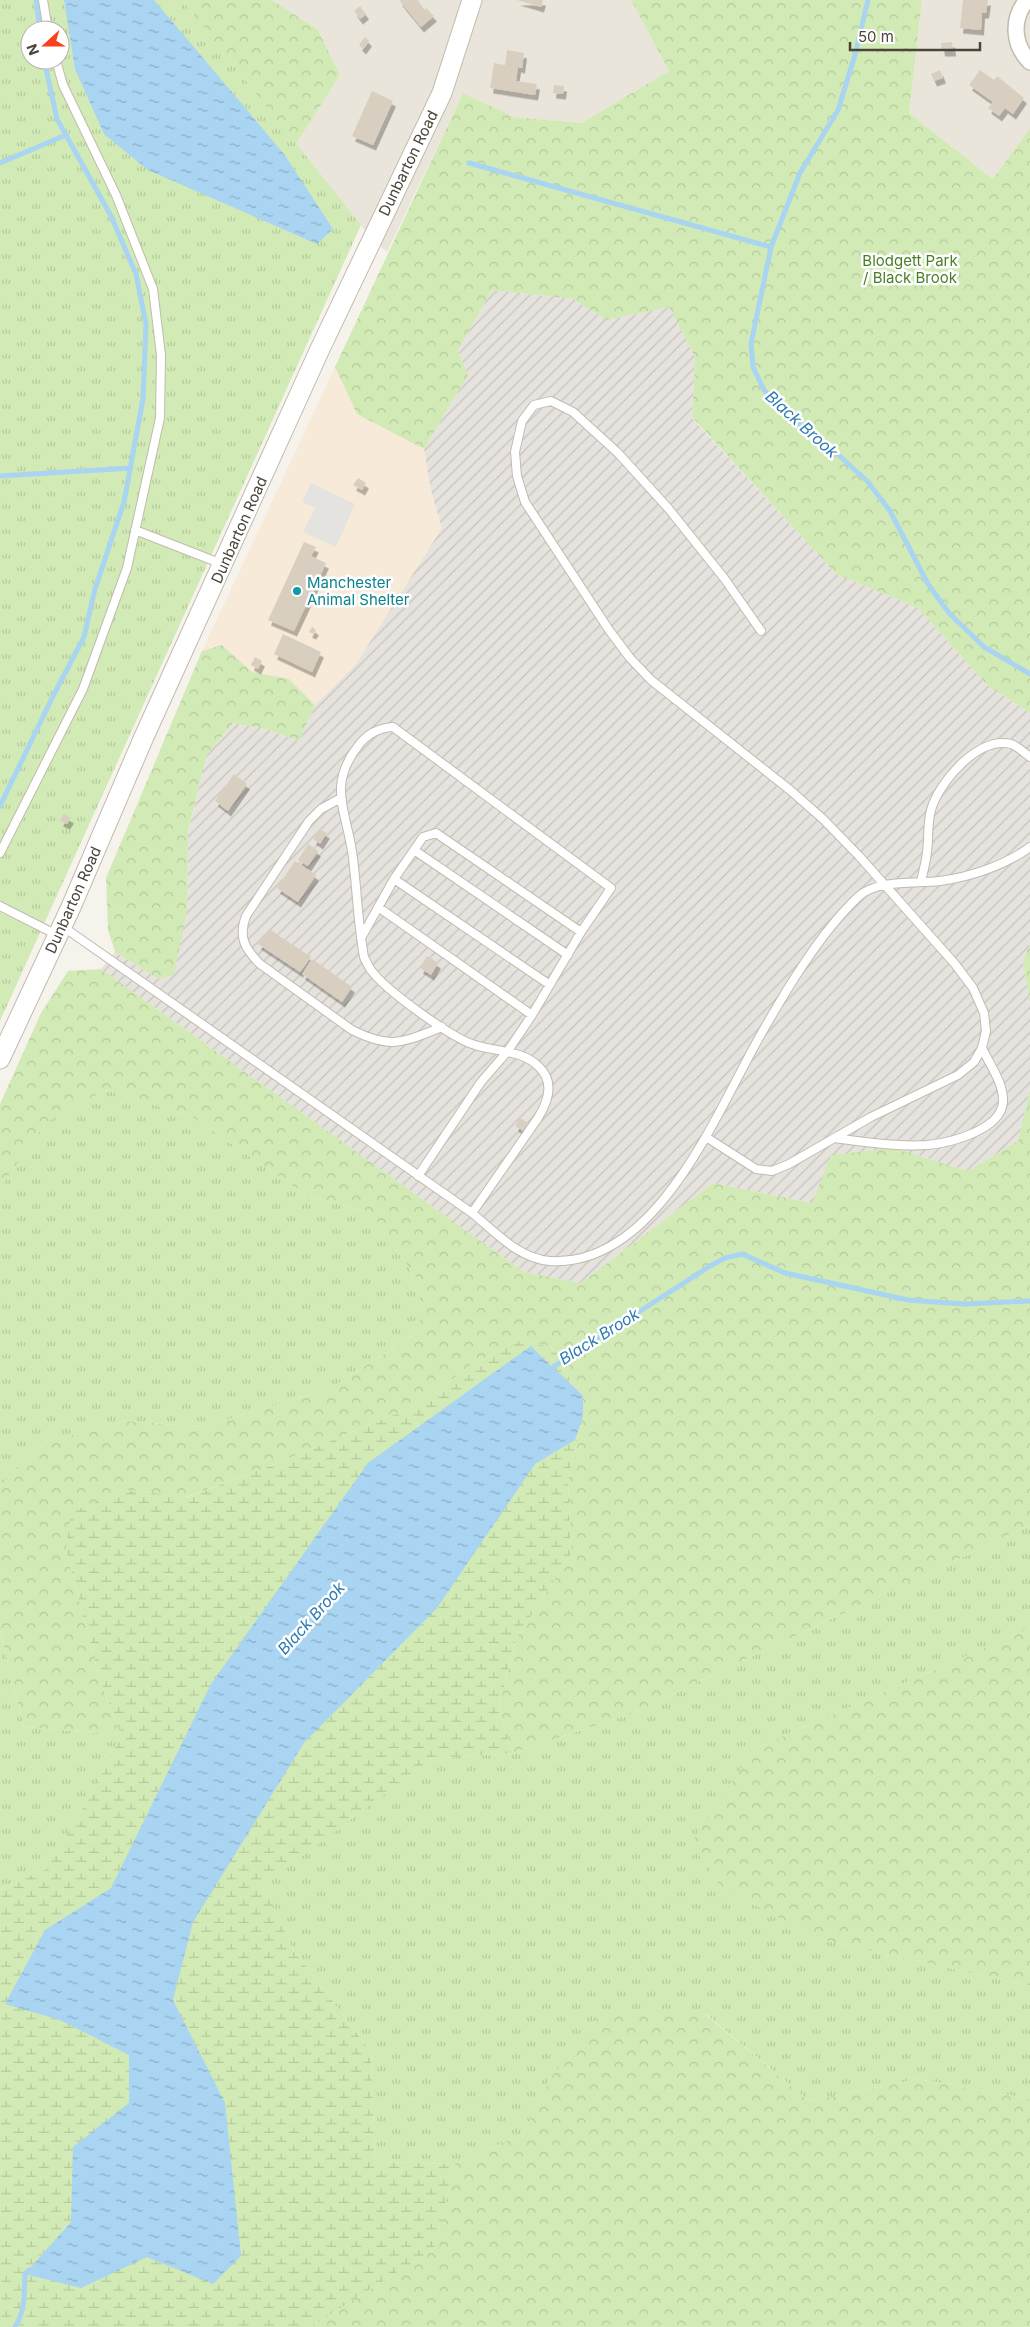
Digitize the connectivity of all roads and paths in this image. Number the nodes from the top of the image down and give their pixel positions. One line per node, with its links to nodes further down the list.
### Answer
1 (43, 0): 4 (lane)
2 (472, 0): 8 (street, Dunbarton Road)
3 (1026, 0): 5 (street)
4 (46, 20)
5 (1030, 62)
6 (59, 70): 7 (lane)
7 (135, 530): 8 (lane); 14 (lane)
8 (223, 564): 20 (street, Dunbarton Road)
9 (762, 631): 17 (lane)
10 (1030, 757): 16 (lane)
11 (341, 798): 21 (lane); 22 (lane); 26 (lane)
12 (1030, 847): 16 (lane)
13 (414, 850): 15 (lane); 21 (lane); 23 (lane)
14 (0, 853)
15 (394, 879): 19 (lane); 24 (lane)
16 (921, 882): 17 (lane)
17 (885, 884): 27 (lane); 30 (lane)
18 (0, 906): 20 (lane)
19 (378, 907): 22 (lane); 25 (lane)
20 (59, 930): 29 (street, Dunbarton Road); 32 (lane)
21 (581, 932): 23 (lane)
22 (360, 938): 26 (lane)
23 (568, 955): 24 (lane)
24 (550, 985): 25 (lane)
25 (532, 1015): 28 (lane)
26 (442, 1027): 28 (lane)
27 (982, 1048): 31 (lane); 31 (lane)
28 (506, 1052): 32 (lane); 33 (lane)
29 (0, 1059)
30 (706, 1137): 31 (lane); 33 (lane)
31 (834, 1138)
32 (418, 1176): 33 (lane)
33 (472, 1213)

